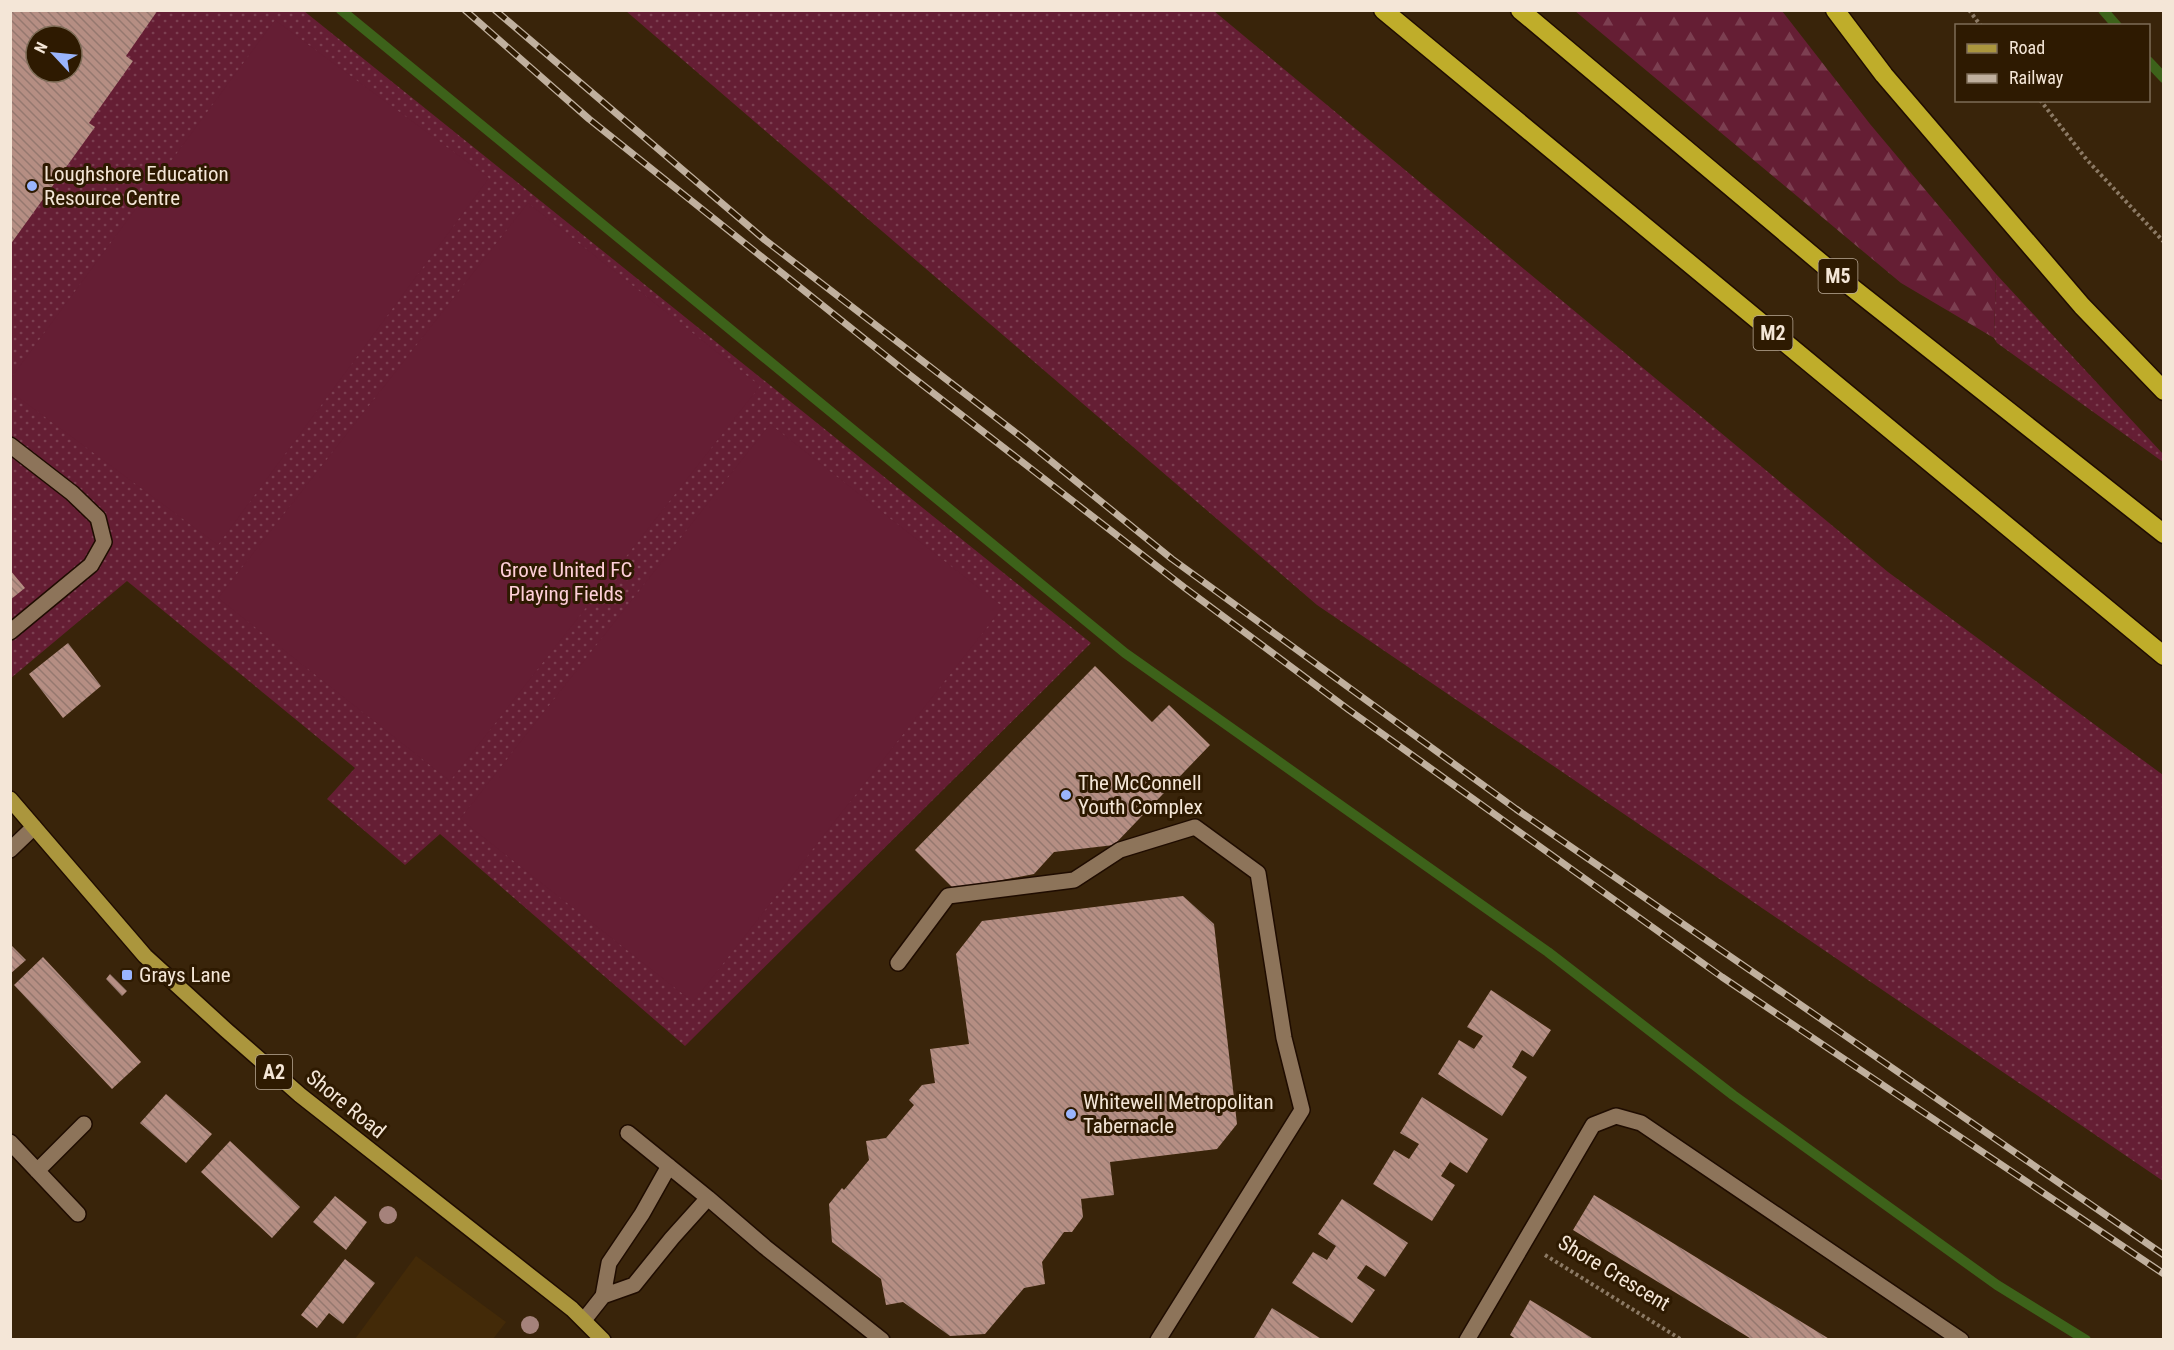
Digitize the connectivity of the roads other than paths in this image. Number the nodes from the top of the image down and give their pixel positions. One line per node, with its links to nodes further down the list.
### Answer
1 (1383, 10): 8 (highway, M2)
2 (1520, 10): 6 (highway, M5)
3 (1835, 10): 4 (highway)
4 (2163, 391)
5 (10, 445): 7 (street)
6 (2163, 534)
7 (10, 632)
8 (2163, 656)
9 (10, 799): 10 (main road, Shore Road / A2)
10 (34, 827): 11 (street); 21 (main road, Shore Road / A2)
11 (10, 850)
12 (898, 963): 24 (street)
13 (84, 1124): 17 (street)
14 (628, 1132): 16 (street)
15 (10, 1142): 17 (street)
16 (669, 1166): 18 (street); 20 (street)
17 (37, 1171): 19 (street)
18 (708, 1198): 20 (street); 23 (street)
19 (78, 1215)
20 (603, 1296): 21 (street)
21 (584, 1320): 22 (main road, Shore Road / A2)
22 (603, 1340)
23 (882, 1340)
24 (1158, 1340)
25 (1467, 1340): 26 (street, Shore Crescent)
26 (1961, 1340)

